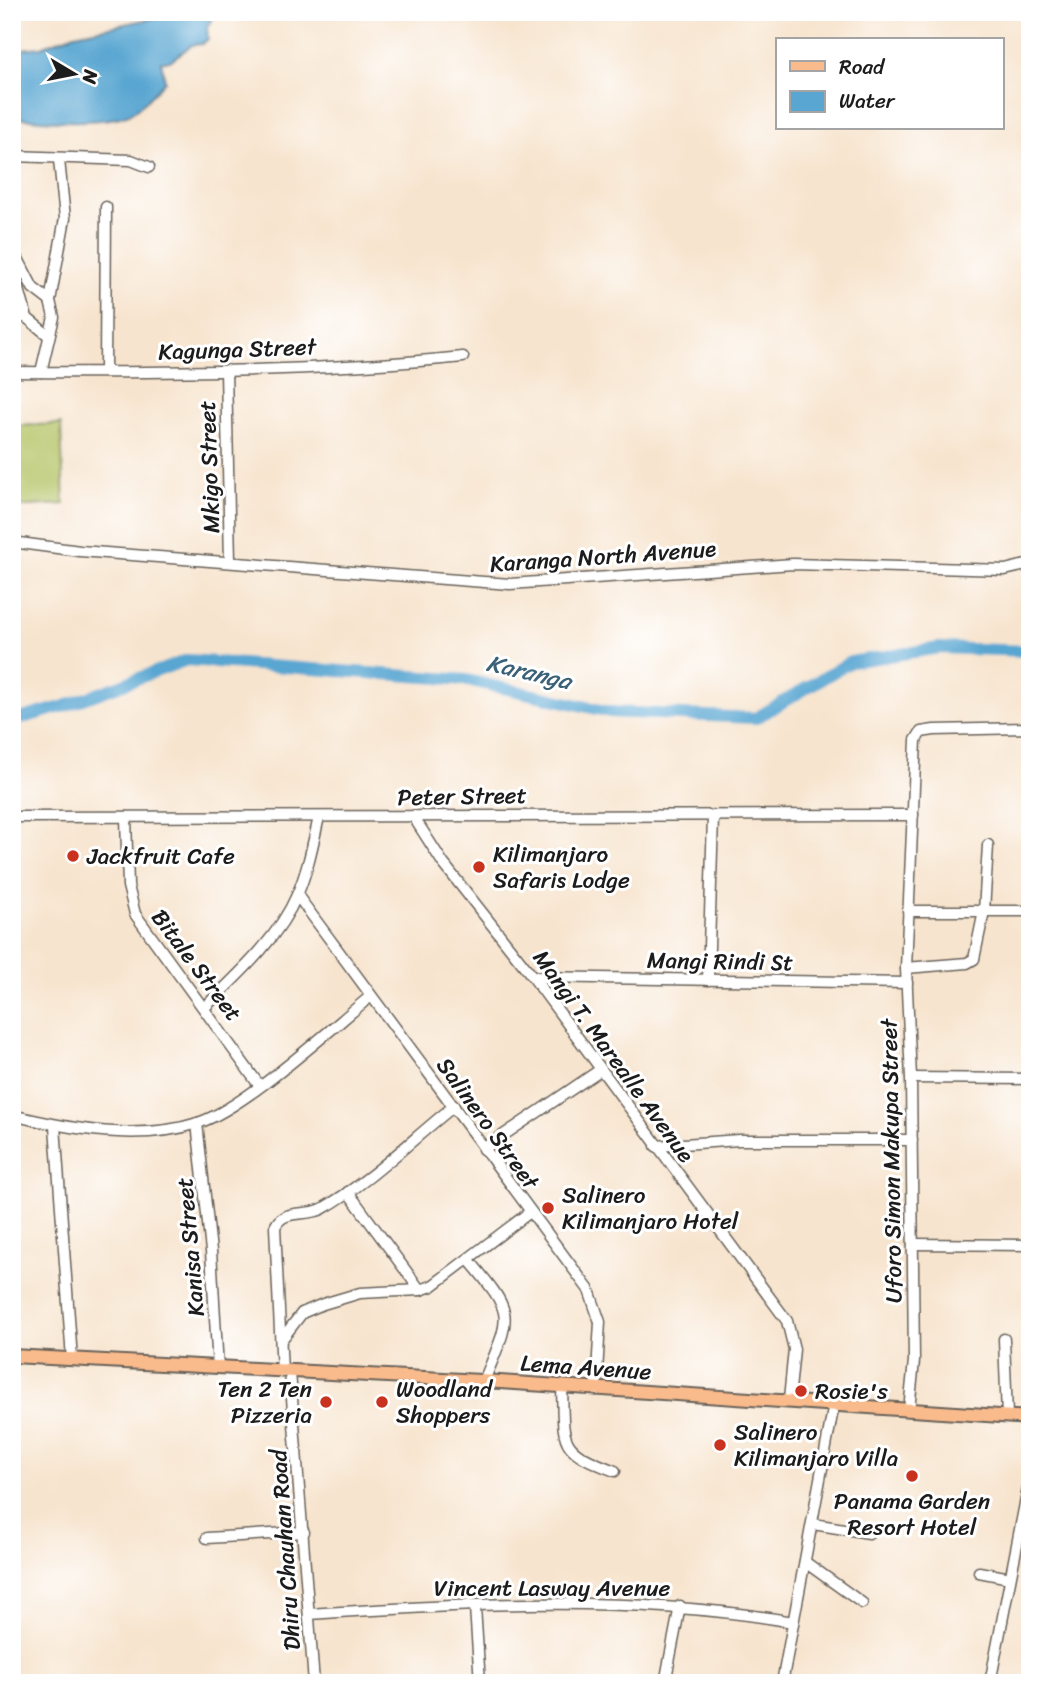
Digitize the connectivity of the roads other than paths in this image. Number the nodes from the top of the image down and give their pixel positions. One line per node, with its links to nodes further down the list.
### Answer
1 (12, 156): 2 (street)
2 (59, 160): 3 (street); 7 (street)
3 (149, 167)
4 (106, 207): 15 (street)
5 (12, 247): 7 (street)
6 (12, 285): 9 (street)
7 (50, 301): 10 (street)
8 (12, 314): 9 (street)
9 (27, 318): 10 (street)
10 (49, 336): 14 (street)
11 (463, 357): 12 (street, Kagunga Street)
12 (226, 370): 15 (street, Kagunga Street); 17 (street, Mkigo Street)
13 (12, 372): 14 (street, Kagunga Street)
14 (41, 372): 15 (street, Kagunga Street)
15 (105, 372)
16 (12, 542): 17 (street, Karanga North Avenue)
17 (230, 562): 18 (street, Karanga North Avenue)
18 (1030, 564)
19 (1030, 728): 20 (street, Uforo Simon Makupa Street)
20 (913, 815): 25 (street, Peter Street); 28 (street, Uforo Simon Makupa Street)
21 (412, 816): 24 (street, Peter Street); 25 (street, Peter Street); 32 (street, Mangi T. Marealle Avenue)
22 (12, 817): 23 (street, Peter Street)
23 (126, 817): 24 (street, Peter Street); 36 (street, Bitale Street)
24 (319, 817): 27 (street)
25 (713, 817): 33 (street)
26 (988, 845): 29 (street)
27 (297, 895): 35 (street, Salinero Street); 36 (street)
28 (908, 911): 29 (street); 31 (street, Uforo Simon Makupa Street)
29 (985, 911): 30 (street); 31 (street)
30 (1030, 911)
31 (906, 968): 34 (street, Uforo Simon Makupa Street)
32 (533, 977): 33 (street, Mangi Rindi St); 37 (street, Mangi T. Marealle Avenue)
33 (708, 979): 34 (street, Mangi Rindi St)
34 (907, 983): 38 (street, Uforo Simon Makupa Street)
35 (371, 996): 40 (street); 41 (street, Salinero Street)
36 (205, 1007): 40 (street, Bitale Street)
37 (600, 1070): 46 (street, Mangi T. Marealle Avenue); 47 (street)
38 (911, 1078): 39 (street); 45 (street, Uforo Simon Makupa Street)
39 (1030, 1079)
40 (260, 1085): 43 (street)
41 (454, 1106): 47 (street, Salinero Street); 48 (street)
42 (12, 1115): 44 (street)
43 (197, 1123): 44 (street); 58 (street, Kanisa Street)
44 (55, 1126): 57 (street)
45 (912, 1140): 46 (street); 50 (street, Uforo Simon Makupa Street)
46 (656, 1146): 63 (street, Mangi T. Marealle Avenue)
47 (483, 1149): 49 (street, Salinero Street)
48 (348, 1192): 53 (street); 55 (street, Dhiru Chauhan Road)
49 (530, 1212): 52 (street); 62 (street, Salinero Street)
50 (913, 1244): 51 (street); 65 (street, Uforo Simon Makupa Street)
51 (1030, 1245)
52 (469, 1260): 53 (street); 60 (street)
53 (420, 1290): 55 (street)
54 (1004, 1339): 66 (street)
55 (282, 1340): 59 (street, Dhiru Chauhan Road)
56 (12, 1356): 57 (main road, Lema Avenue)
57 (72, 1359): 58 (main road, Lema Avenue)
58 (219, 1368): 59 (main road, Lema Avenue)
59 (286, 1372): 60 (main road, Lema Avenue); 71 (street, Dhiru Chauhan Road)
60 (484, 1381): 61 (main road, Lema Avenue)
61 (562, 1386): 62 (main road, Lema Avenue); 68 (street)
62 (596, 1390): 63 (main road, Lema Avenue)
63 (789, 1400): 64 (main road, Lema Avenue)
64 (834, 1404): 65 (main road, Lema Avenue); 70 (street)
65 (909, 1410): 66 (main road, Lema Avenue)
66 (1007, 1416): 67 (main road, Lema Avenue)
67 (1030, 1418)
68 (615, 1471)
69 (1030, 1478): 76 (street)
70 (813, 1524): 72 (street); 74 (street)
71 (304, 1532): 73 (street); 80 (street, Dhiru Chauhan Road)
72 (869, 1533)
73 (207, 1538)
74 (805, 1562): 77 (street); 81 (street)
75 (979, 1572): 76 (street)
76 (1010, 1578): 86 (street)
77 (862, 1603)
78 (680, 1606): 79 (street, Vincent Lasway Avenue); 81 (street, Vincent Lasway Avenue); 84 (street)
79 (475, 1607): 80 (street, Vincent Lasway Avenue); 83 (street)
80 (309, 1614): 82 (street, Dhiru Chauhan Road)
81 (793, 1622): 85 (street)
82 (314, 1683)
83 (480, 1683)
84 (665, 1683)
85 (782, 1683)
86 (990, 1683)

